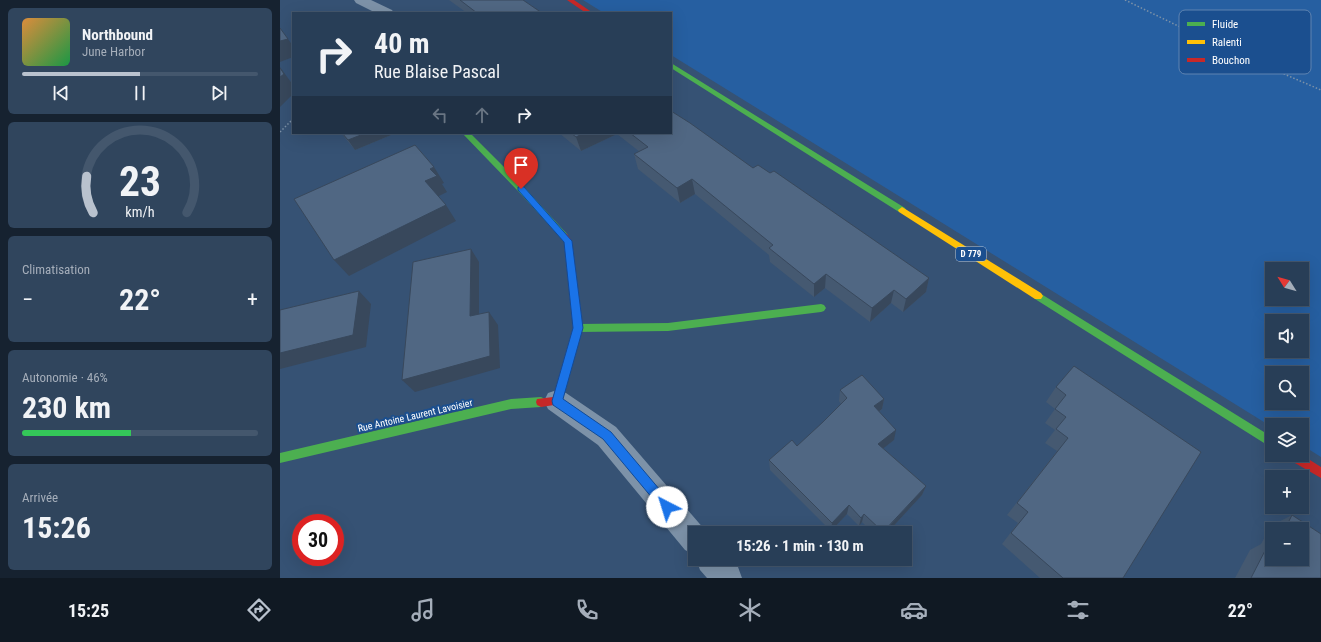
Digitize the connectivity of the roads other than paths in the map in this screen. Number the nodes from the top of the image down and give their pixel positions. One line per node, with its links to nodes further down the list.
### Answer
1 (361, 0): 3 (street)
2 (570, 0): 4 (street)
3 (385, 12)
4 (588, 12)
5 (672, 66): 10 (street, D 779)
6 (467, 134): 8 (street)
7 (821, 308): 8 (street)
8 (578, 328): 9 (street)
9 (557, 401): 11 (street, Rue Antoine Laurent Lavoisier); 14 (street)
10 (1265, 438)
11 (280, 458)
12 (1303, 462): 13 (street)
13 (1321, 473)
14 (688, 532)
15 (717, 566): 16 (street)
16 (727, 578)

